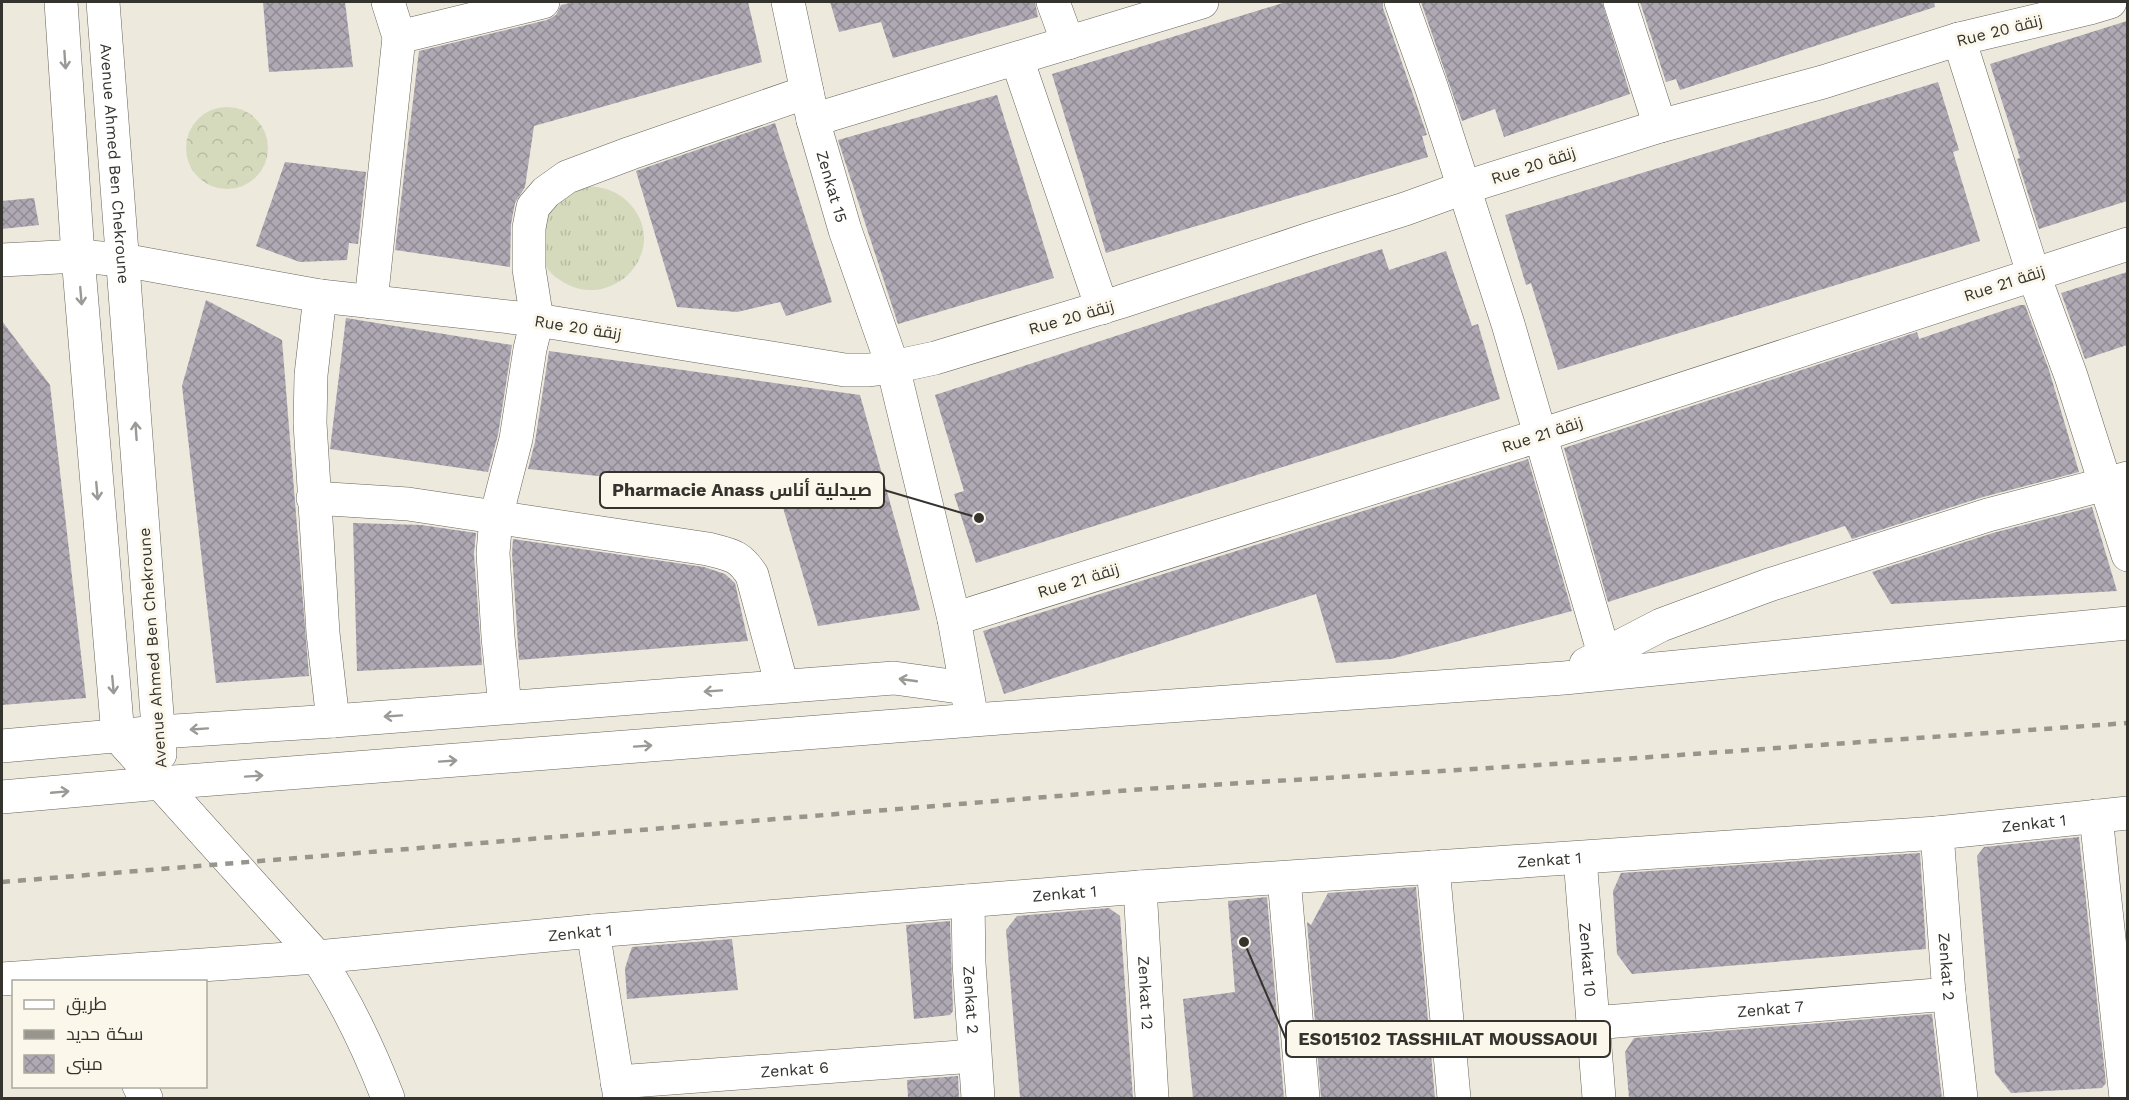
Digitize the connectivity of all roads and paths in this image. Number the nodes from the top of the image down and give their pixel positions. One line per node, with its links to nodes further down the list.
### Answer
1 (61, 2): 19 (street, one-way to 19)
2 (103, 2): 21 (street, Avenue Ahmed Ben Chekroune)
3 (388, 2): 11 (street)
4 (543, 2): 11 (street)
5 (788, 2): 15 (street, Zenkat 15)
6 (1053, 2): 13 (street)
7 (1202, 2): 13 (street)
8 (1401, 2): 17 (street)
9 (1620, 2): 16 (street)
10 (2095, 4): 12 (street, Rue 20 زنقة)
11 (399, 37): 24 (street)
12 (1959, 39): 16 (street, Rue 20 زنقة); 22 (street)
13 (1068, 43): 14 (street)
14 (1017, 59): 15 (street); 25 (street)
15 (810, 106): 26 (street); 27 (street, Zenkat 15)
16 (1660, 126): 17 (street, Rue 20 زنقة)
17 (1463, 188): 25 (street, Rue 20 زنقة); 28 (street)
18 (2127, 244): 22 (street, Rue 21 زنقة)
19 (78, 256): 20 (street, Rue 20 زنقة); 21 (street, Rue 20 زنقة); 43 (street, one-way to 43)
20 (2, 260)
21 (123, 260): 23 (street, Rue 20 زنقة); 42 (street, Avenue Ahmed Ben Chekroune, one-way to 21)
22 (2033, 273): 28 (street, Rue 21 زنقة); 29 (street)
23 (320, 296): 24 (street, Rue 20 زنقة); 30 (street)
24 (371, 302): 26 (street, Rue 20 زنقة)
25 (1102, 308): 27 (street, Rue 20 زنقة)
26 (537, 320): 27 (street, Rue 20 زنقة); 31 (street)
27 (893, 368): 33 (street, Zenkat 15)
28 (1541, 435): 33 (street, Rue 21 زنقة); 35 (street)
29 (2116, 482): 32 (street); 35 (street)
30 (313, 498): 31 (street); 41 (street)
31 (496, 517): 37 (street); 39 (street)
32 (2127, 555)
33 (954, 619): 38 (street, Zenkat 15)
34 (2127, 623): 36 (street)
35 (1604, 654): 36 (street)
36 (1564, 678): 40 (street)
37 (782, 686): 38 (street, one-way to 37); 39 (street, one-way to 39)
38 (966, 688): 40 (street, Zenkat 15)
39 (505, 707): 41 (street, one-way to 41)
40 (973, 720): 45 (street, one-way to 40)
41 (333, 721): 42 (street, one-way to 42)
42 (159, 732): 43 (street); 45 (street, Avenue Ahmed Ben Chekroune)
43 (118, 735): 44 (street); 45 (street, Avenue Ahmed Ben Chekroune)
44 (2, 746)
45 (161, 783): 46 (street, one-way to 45); 55 (street)
46 (2, 797)
47 (2112, 815): 48 (street, Zenkat 1); 69 (street)
48 (1937, 832): 49 (street, Zenkat 1); 58 (street, Zenkat 2)
49 (1580, 858): 50 (street, Zenkat 1); 59 (street, Zenkat 10)
50 (1433, 867): 51 (street, Zenkat 1); 66 (street)
51 (1284, 878): 52 (street, Zenkat 1); 65 (street)
52 (1140, 887): 53 (street, Zenkat 1); 64 (street, Zenkat 12)
53 (968, 901): 54 (street, Zenkat 1); 60 (street, Zenkat 2)
54 (593, 931): 55 (street, Zenkat 1); 61 (street)
55 (317, 957): 56 (street, Zenkat 1); 62 (street)
56 (63, 978): 57 (street, Zenkat 1)
57 (2, 979)
58 (1949, 994): 59 (street, Zenkat 7); 68 (street, Zenkat 2)
59 (1593, 1023): 67 (street, Zenkat 10)
60 (974, 1056): 61 (street, Zenkat 6); 63 (street, Zenkat 2)
61 (619, 1090)
62 (388, 1098)
63 (978, 1098)
64 (1152, 1098)
65 (1303, 1098)
66 (1454, 1098)
67 (1599, 1098)
68 (1962, 1098)
69 (2126, 1098)

